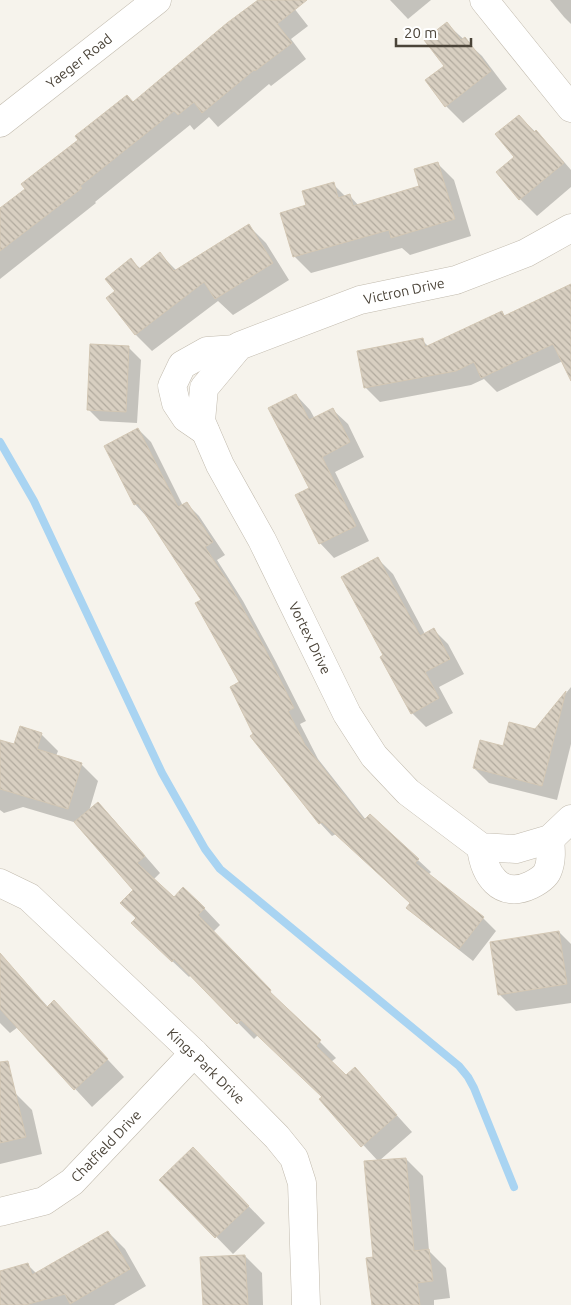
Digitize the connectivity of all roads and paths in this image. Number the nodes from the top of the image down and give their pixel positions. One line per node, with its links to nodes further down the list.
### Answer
1 (158, 0): 4 (street, Yaeger Road)
2 (484, 0): 3 (street)
3 (571, 108)
4 (0, 123)
5 (571, 228): 6 (street, Victron Drive)
6 (236, 349): 7 (street, Victron Drive); 8 (street, Victron Drive)
7 (204, 388): 8 (street, Vortex Drive)
8 (205, 430): 11 (street, Vortex Drive)
9 (571, 819): 10 (street)
10 (550, 839): 11 (street); 11 (street)
11 (481, 847)
12 (0, 883): 13 (street, Kings Park Drive)
13 (194, 1053): 14 (street, Chatfield Drive); 15 (street, Kings Park Drive)
14 (0, 1212)
15 (306, 1305)

